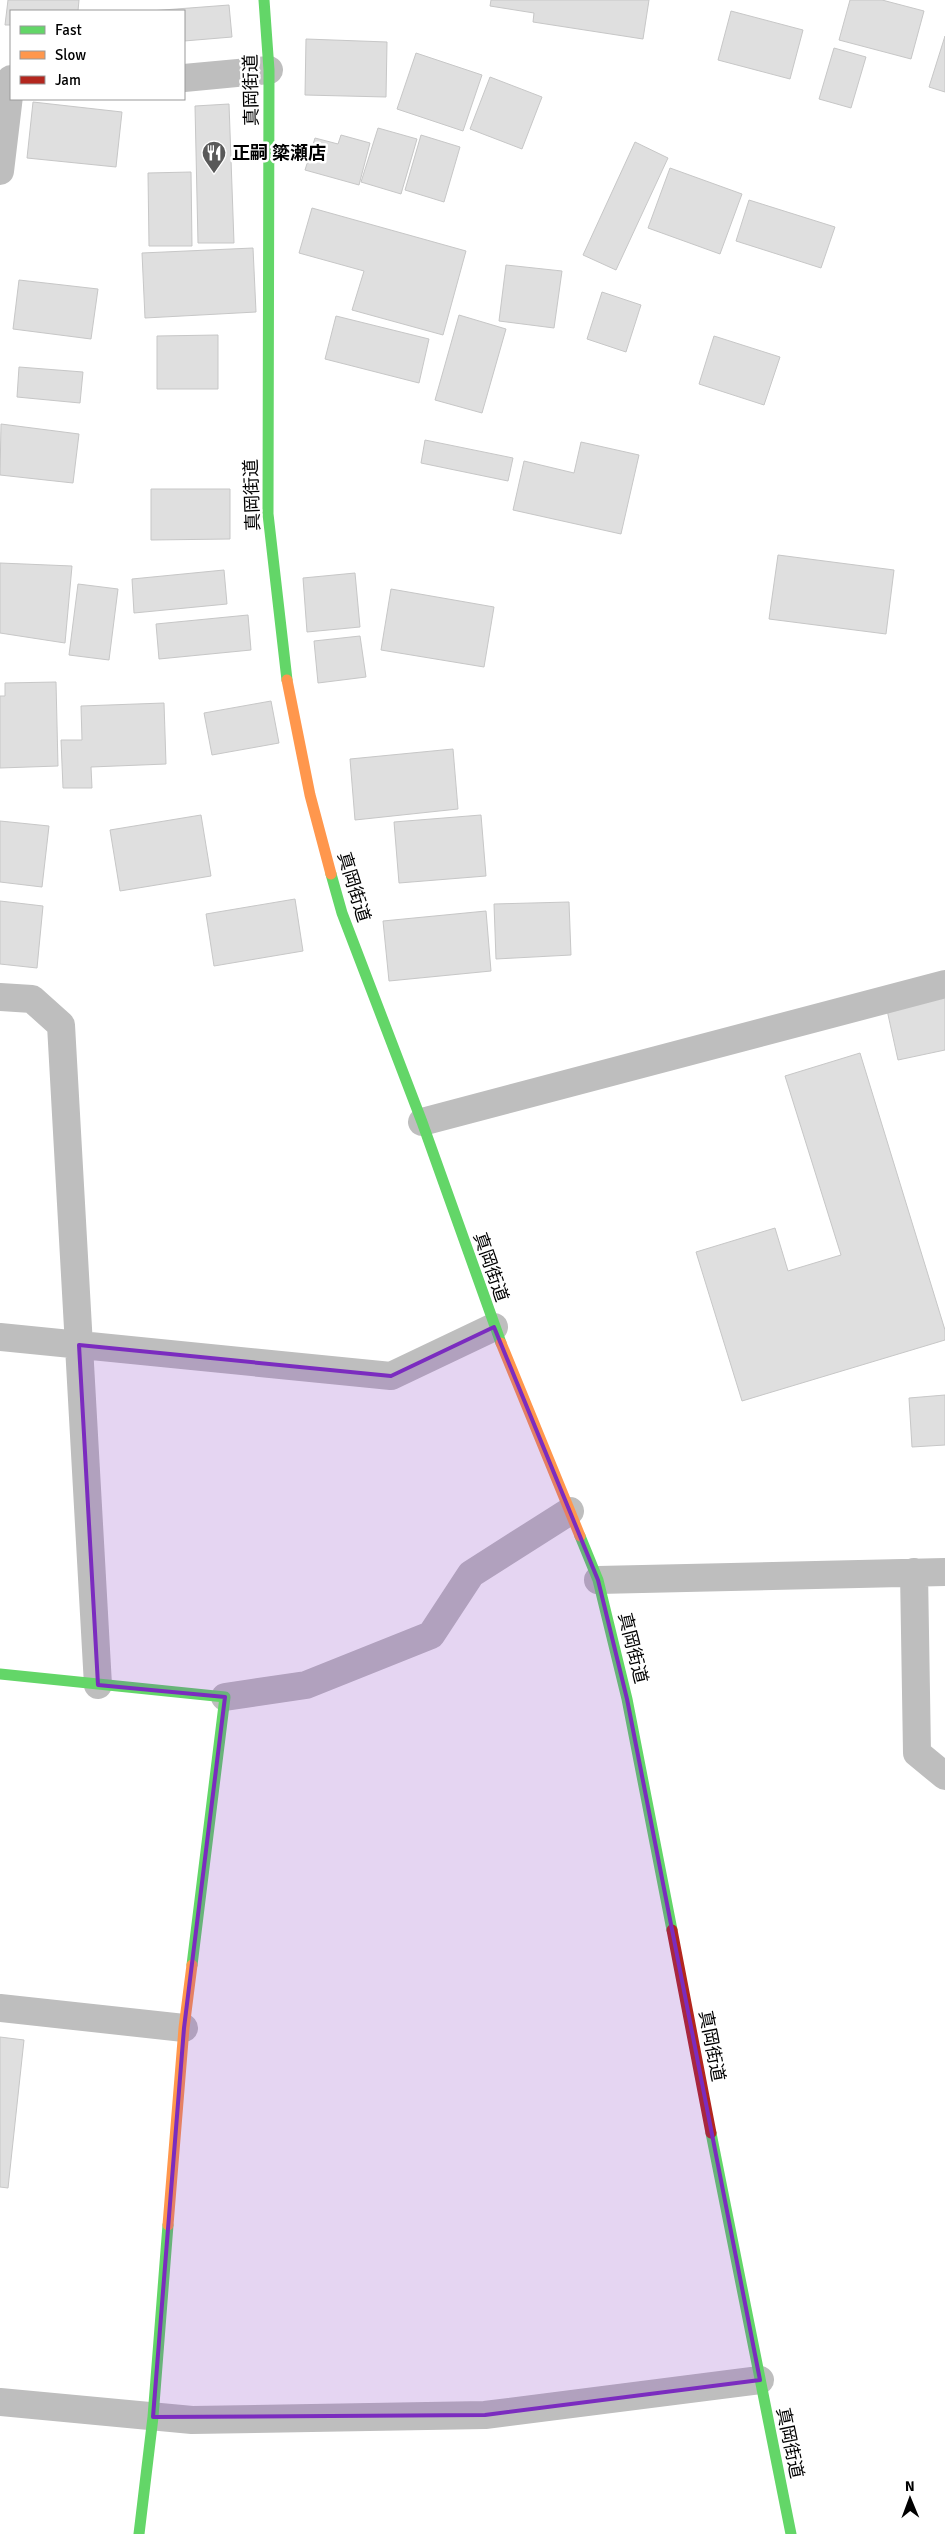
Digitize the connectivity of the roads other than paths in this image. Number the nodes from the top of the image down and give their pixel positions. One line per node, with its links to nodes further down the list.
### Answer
1 (264, 0): 2 (street, 真岡街道)
2 (269, 70): 3 (street); 8 (street, 真岡街道)
3 (185, 78)
4 (10, 87): 5 (street)
5 (0, 171)
6 (945, 984): 8 (street)
7 (0, 997): 11 (street)
8 (422, 1122): 9 (street, 真岡街道)
9 (494, 1328): 11 (street); 12 (street, 真岡街道)
10 (0, 1337): 11 (street)
11 (79, 1345): 17 (street)
12 (570, 1511): 15 (street, 真岡街道); 18 (street)
13 (914, 1572): 14 (street); 15 (street); 19 (street)
14 (945, 1572)
15 (598, 1580): 22 (street, 真岡街道)
16 (0, 1674): 17 (street)
17 (98, 1685): 18 (street)
18 (225, 1697): 21 (street)
19 (945, 1776)
20 (0, 2008): 21 (street)
21 (184, 2028): 24 (street)
22 (760, 2380): 24 (street); 26 (street, 真岡街道)
23 (0, 2402): 24 (street)
24 (153, 2417): 25 (street)
25 (139, 2534)
26 (792, 2534)

